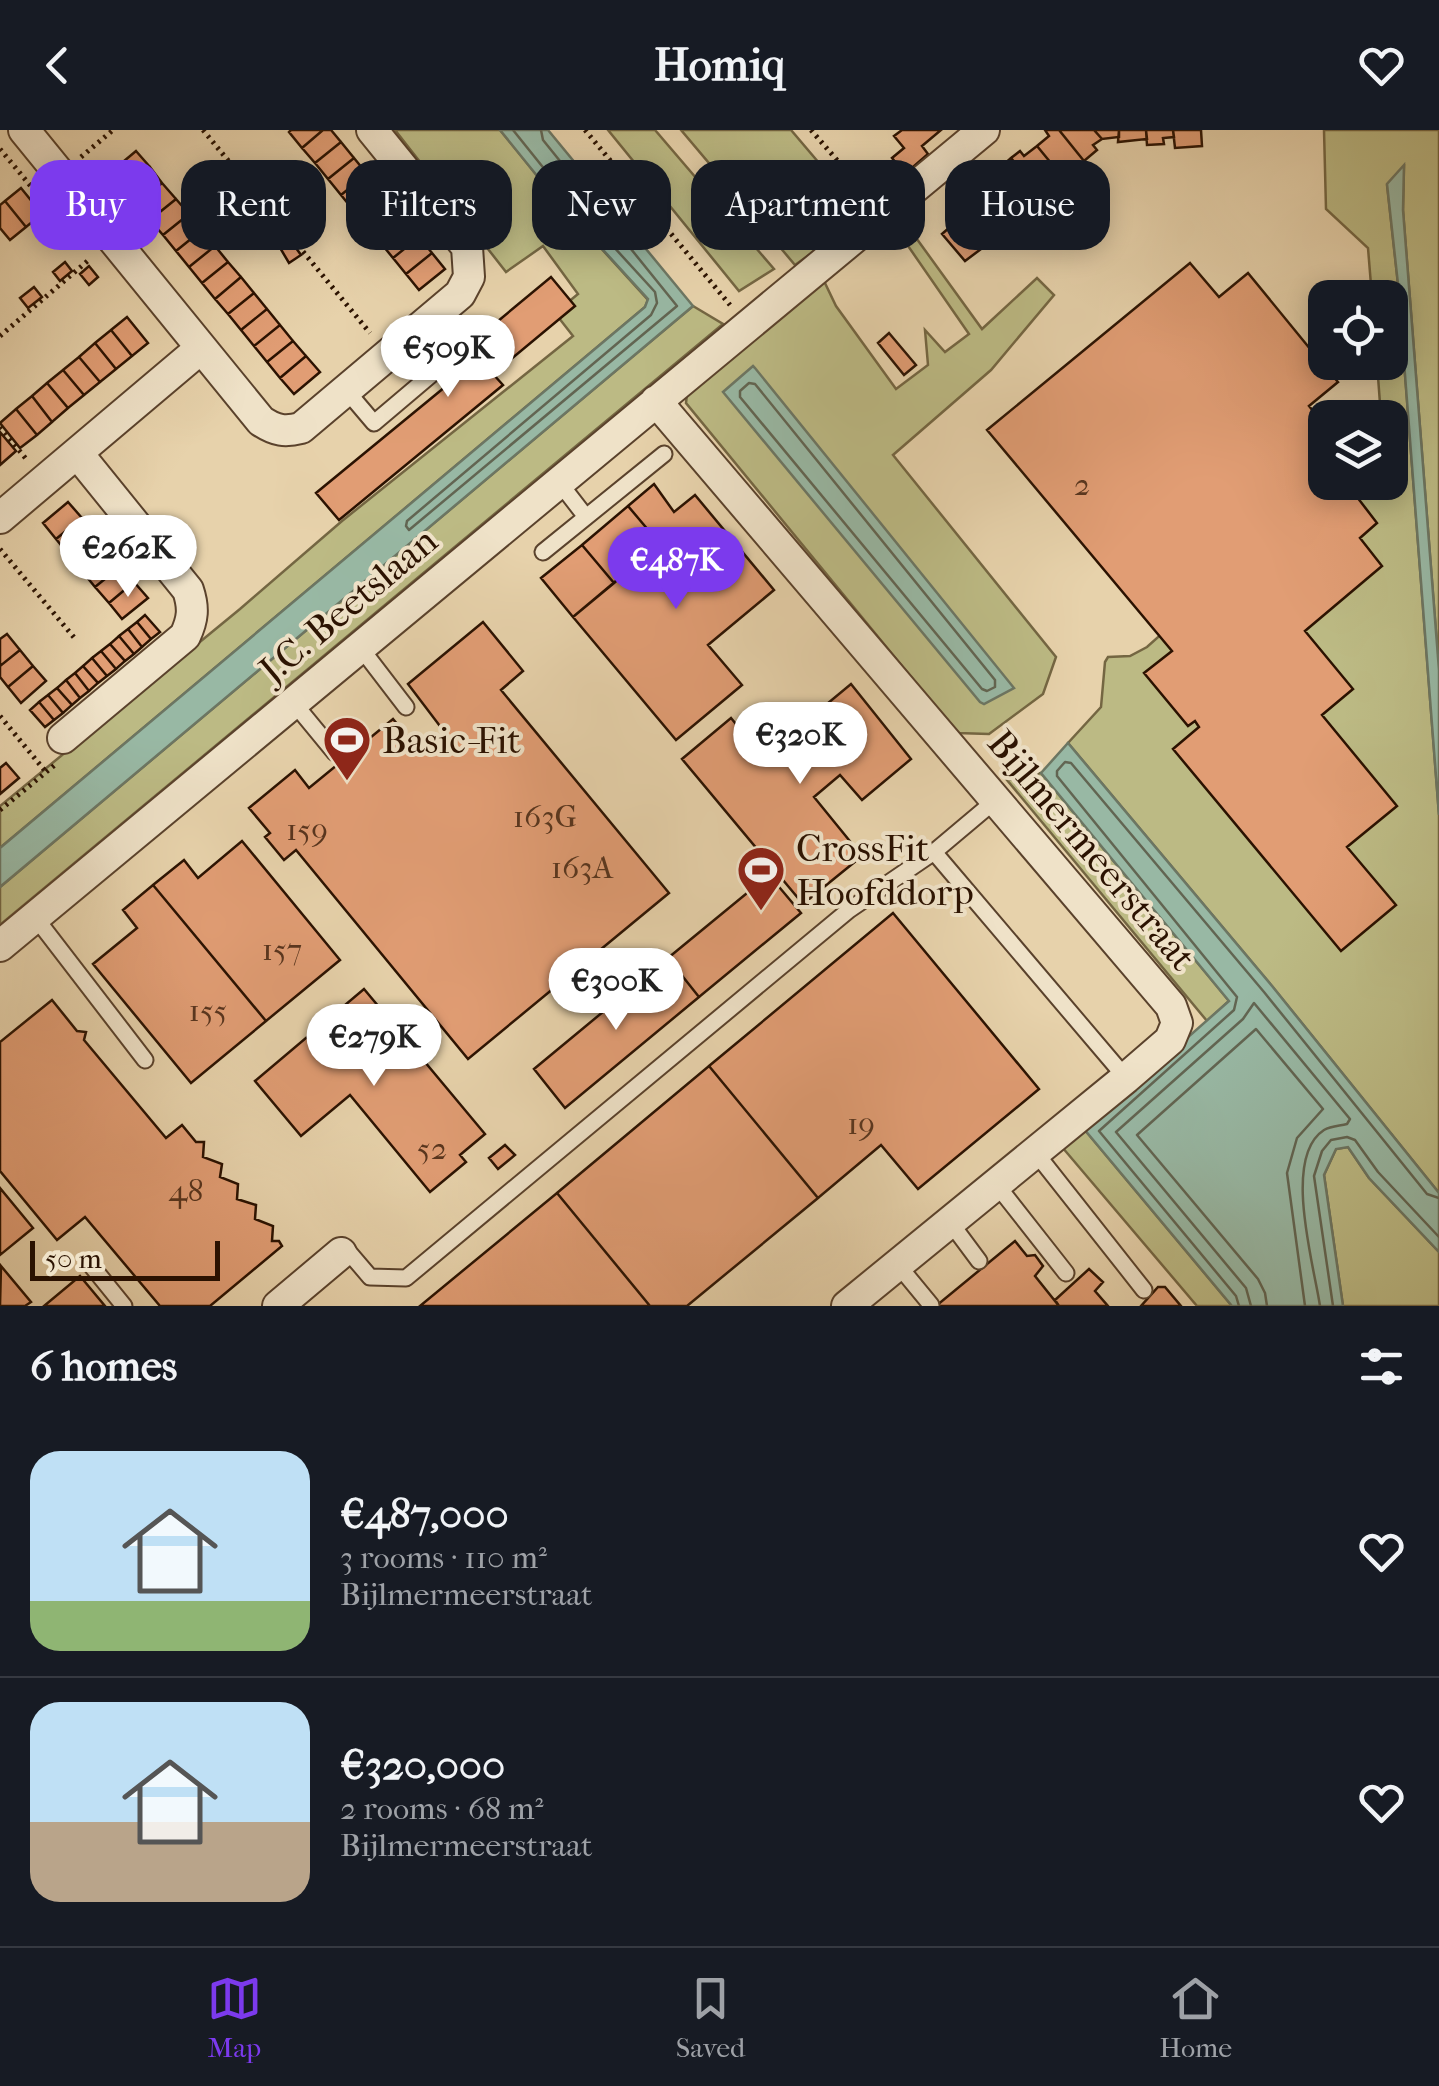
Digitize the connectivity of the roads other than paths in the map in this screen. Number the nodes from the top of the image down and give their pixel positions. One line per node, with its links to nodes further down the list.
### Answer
1 (23, 130): 4 (street); 6 (street)
2 (372, 130): 5 (street)
3 (984, 130): 8 (street, J.C. Beetslaan)
4 (0, 149)
5 (412, 334): 7 (street); 7 (lane)
6 (200, 348): 7 (street); 9 (street)
7 (346, 390)
8 (656, 401): 11 (street, J.C. Beetslaan); 20 (street, Bijlmermeerstraat)
9 (78, 454): 12 (street); 18 (street)
10 (664, 454): 13 (lane)
11 (559, 482): 13 (lane); 15 (street, J.C. Beetslaan)
12 (0, 518)
13 (586, 518): 14 (lane)
14 (543, 552)
15 (360, 646): 16 (street, J.C. Beetslaan); 17 (lane)
16 (293, 702): 19 (lane); 22 (street, J.C. Beetslaan)
17 (406, 707)
18 (66, 735)
19 (335, 753)
20 (997, 799): 21 (lane); 25 (street, Bijlmermeerstraat)
21 (934, 852): 25 (lane); 29 (lane)
22 (34, 917): 23 (street, J.C. Beetslaan); 24 (lane)
23 (0, 946)
24 (145, 1060)
25 (1126, 1078): 26 (street, Bijlmermeerstraat)
26 (1035, 1152): 27 (street, Bijlmermeerstraat); 34 (lane)
27 (996, 1184): 28 (street, Bijlmermeerstraat); 33 (lane)
28 (950, 1222): 30 (lane); 32 (street, Bijlmermeerstraat)
29 (344, 1251): 36 (street)
30 (979, 1261)
31 (90, 1264): 35 (lane)
32 (898, 1265): 37 (street, Bijlmermeerstraat); 38 (lane)
33 (1066, 1272)
34 (1144, 1290)
35 (124, 1306)
36 (278, 1306)
37 (849, 1306)
38 (931, 1306)

